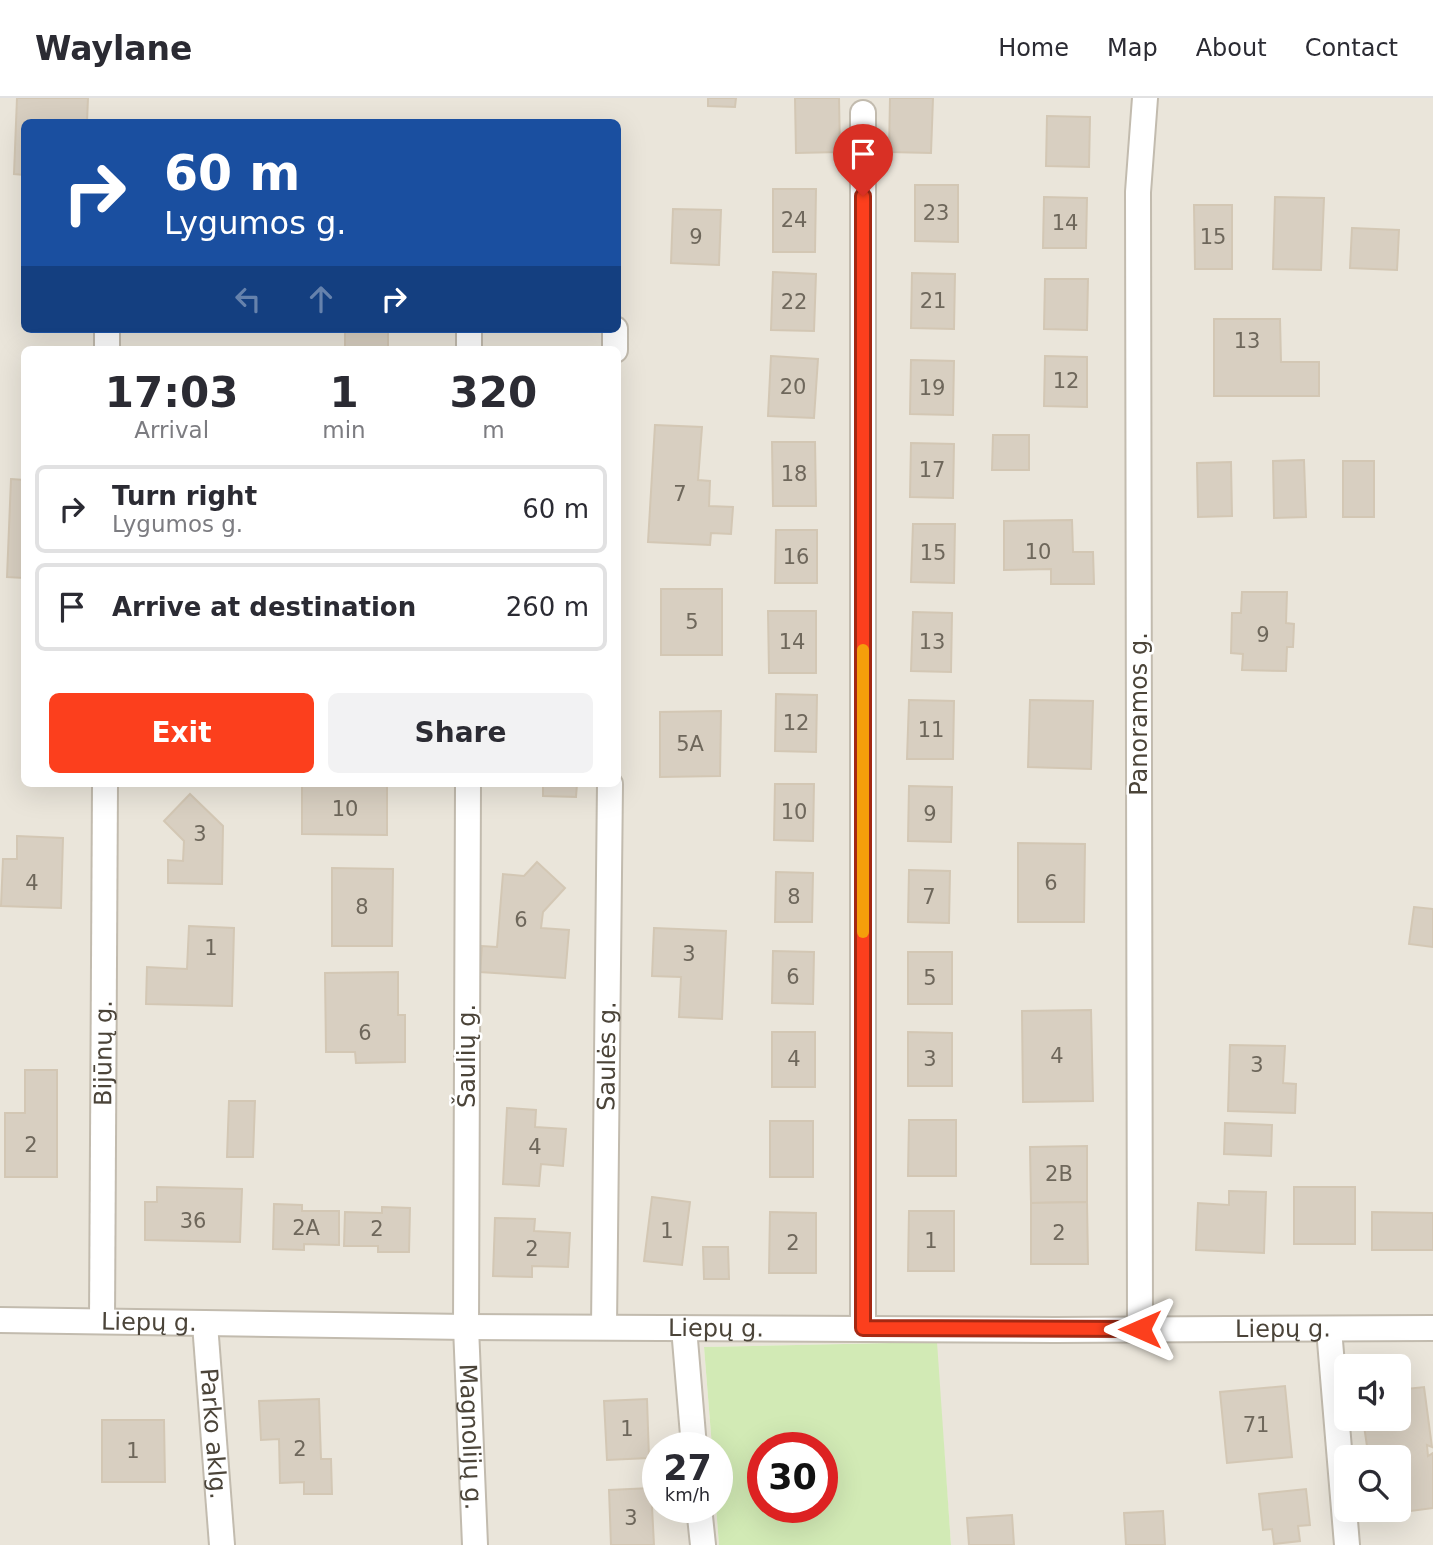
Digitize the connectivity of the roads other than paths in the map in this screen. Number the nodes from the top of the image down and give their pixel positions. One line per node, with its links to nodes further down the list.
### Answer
1 (1145, 98): 14 (street, Panoramos g.)
2 (863, 113): 12 (street)
3 (105, 787): 7 (street, Bijūnų g.)
4 (468, 787): 9 (street, Šaulių g.)
5 (610, 787): 10 (street, Saulės g.)
6 (0, 1320): 7 (street, Liepų g.)
7 (102, 1321): 8 (street, Liepų g.)
8 (205, 1324): 9 (street, Liepų g.); 18 (street, Parko aklg.)
9 (466, 1327): 10 (street, Liepų g.); 19 (street, Magnolijų g.)
10 (604, 1327): 11 (street, Liepų g.)
11 (684, 1328): 12 (street, Liepų g.); 16 (street)
12 (863, 1328): 14 (street, Liepų g.)
13 (1433, 1328): 15 (street, Liepų g.)
14 (1140, 1329): 15 (street, Liepų g.)
15 (1329, 1329): 21 (street)
16 (693, 1432)
17 (701, 1523): 20 (street)
18 (222, 1545)
19 (475, 1545)
20 (703, 1545)
21 (1347, 1545)

